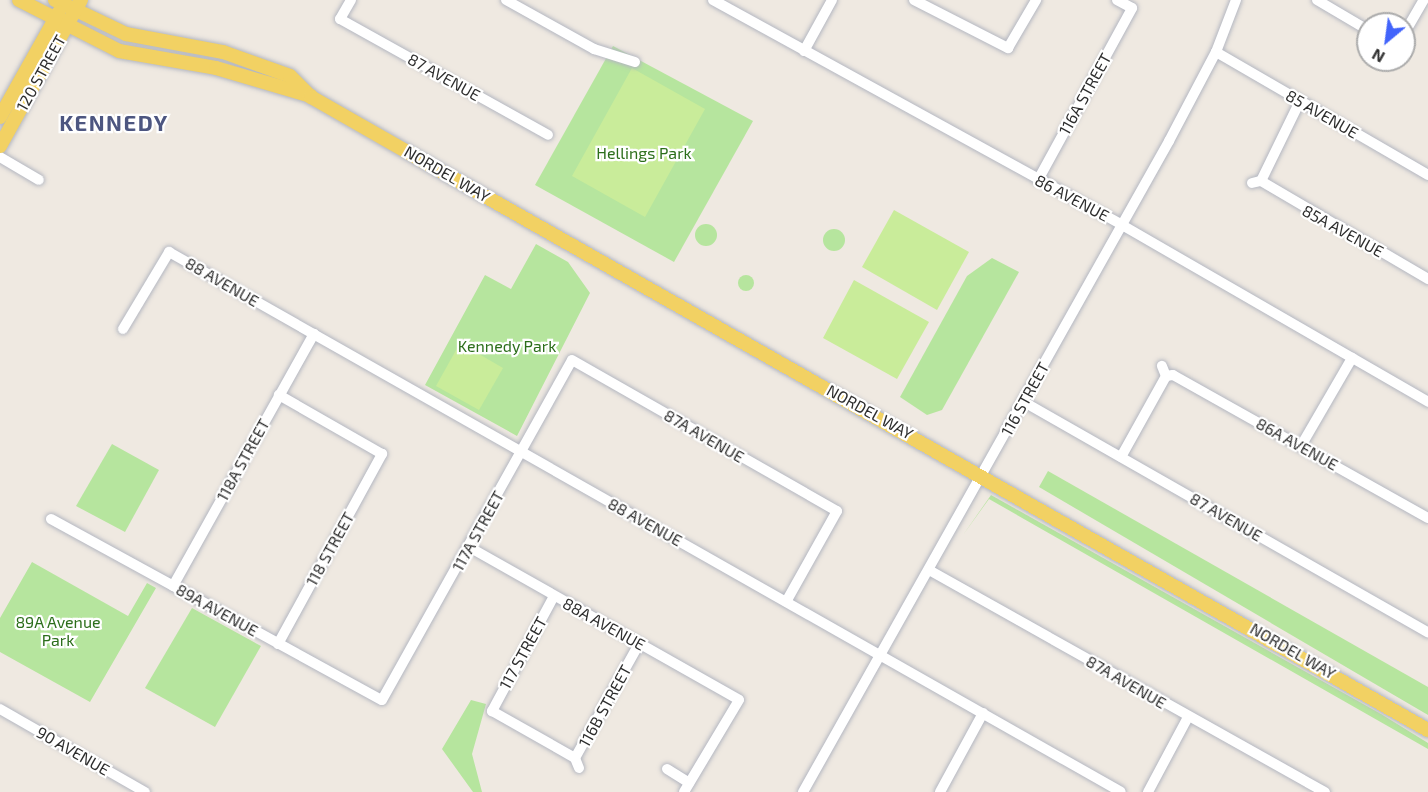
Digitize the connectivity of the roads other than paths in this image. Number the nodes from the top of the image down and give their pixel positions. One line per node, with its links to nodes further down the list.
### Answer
1 (19, 0): 14 (main road, NORDEL WAY)
2 (351, 0): 22 (street, 87 AVENUE)
3 (506, 0): 18 (street)
4 (713, 0): 16 (street, 86 AVENUE)
5 (832, 0): 16 (street)
6 (914, 0): 7 (street)
7 (1036, 0)
8 (1118, 0): 27 (street, 116A STREET)
9 (1236, 0): 17 (street, 116 STREET)
10 (1317, 0): 15 (street)
11 (1424, 0): 13 (street)
12 (68, 3): 14 (main road, 120 STREET); 19 (main road, NORDEL WAY)
13 (1416, 14)
14 (61, 23): 19 (main road, NORDEL WAY); 21 (main road, 120 STREET); 23 (main road, 120 STREET)
15 (1356, 23)
16 (804, 51): 27 (street, 86 AVENUE)
17 (1216, 52): 20 (street, 85 AVENUE); 28 (street, 116 STREET)
18 (635, 62)
19 (311, 96): 40 (main road, NORDEL WAY)
20 (1300, 101): 25 (street, 85 AVENUE); 29 (street, 85A AVENUE)
21 (0, 117)
22 (548, 135)
23 (0, 146)
24 (0, 157): 26 (street)
25 (1428, 175)
26 (39, 180)
27 (1038, 180): 28 (street, 86 AVENUE)
28 (1122, 225): 32 (street, 86 AVENUE); 35 (street, 116 STREET)
29 (1428, 279)
30 (123, 329): 31 (street, 88 AVENUE)
31 (314, 334): 34 (street, 118A STREET); 38 (street, 88 AVENUE)
32 (1352, 358): 36 (street, 86 AVENUE); 37 (street)
33 (572, 360): 38 (street, 117A STREET); 47 (street, 87A AVENUE)
34 (279, 395): 45 (street, 118A STREET); 49 (street, 118 STREET)
35 (1024, 402): 39 (street, 87 AVENUE); 40 (street, 116 STREET)
36 (1428, 402)
37 (1301, 446): 39 (street, 86A AVENUE); 41 (street, 86A AVENUE)
38 (522, 453): 43 (street, 117A STREET); 47 (street, 88 AVENUE)
39 (1121, 457): 48 (street, 87 AVENUE)
40 (983, 475): 44 (street, 116 STREET); 56 (main road, NORDEL WAY)
41 (1428, 518)
42 (51, 519): 45 (street, 89A AVENUE)
43 (469, 547): 46 (street, 88A AVENUE); 52 (street, 117A STREET)
44 (929, 570): 51 (street, 116 STREET); 55 (street, 87A AVENUE)
45 (173, 586): 49 (street, 89A AVENUE)
46 (554, 596): 50 (street, 88A AVENUE); 57 (street, 117 STREET)
47 (786, 602): 51 (street, 88 AVENUE)
48 (1428, 632)
49 (278, 644): 52 (street, 89A AVENUE)
50 (639, 644): 57 (street, 116B STREET); 59 (street, 88A AVENUE)
51 (881, 656): 54 (street, 88 AVENUE); 61 (street, 116 STREET)
52 (382, 700)
53 (0, 709): 60 (street, 90 AVENUE)
54 (983, 713): 62 (street); 63 (street, 88 AVENUE)
55 (1188, 717): 64 (street); 65 (street, 87A AVENUE)
56 (1428, 730)
57 (577, 763)
58 (667, 769): 59 (street)
59 (687, 787)
60 (145, 792)
61 (803, 792)
62 (939, 792)
63 (1121, 792)
64 (1148, 792)
65 (1325, 792)

